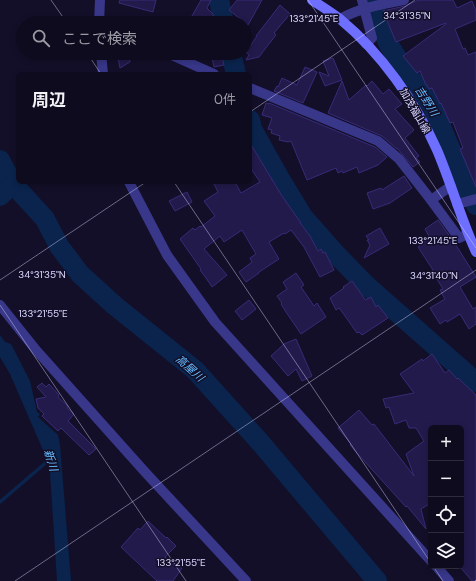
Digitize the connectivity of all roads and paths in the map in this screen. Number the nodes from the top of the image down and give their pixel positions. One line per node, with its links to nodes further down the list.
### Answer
1 (100, 0): 5 (street)
2 (312, 0): 6 (main road, 加茂福山線)
3 (404, 0): 4 (street)
4 (365, 5): 6 (street); 7 (street)
5 (99, 16)
6 (340, 19): 7 (main road, 加茂福山線)
7 (366, 44): 14 (main road, 加茂福山線)
8 (101, 60): 10 (street)
9 (183, 60): 11 (street)
10 (102, 72)
11 (210, 72)
12 (252, 89): 16 (street)
13 (130, 184): 21 (street)
14 (451, 186): 16 (street); 17 (main road, 加茂福山線)
15 (476, 199): 17 (street)
16 (431, 200): 18 (street)
17 (462, 203): 18 (main road, 加茂福山線)
18 (468, 234): 19 (main road, 加茂福山線)
19 (476, 252)
20 (0, 305): 23 (street)
21 (428, 558)
22 (439, 569): 24 (street)
23 (246, 581)
24 (449, 581)

